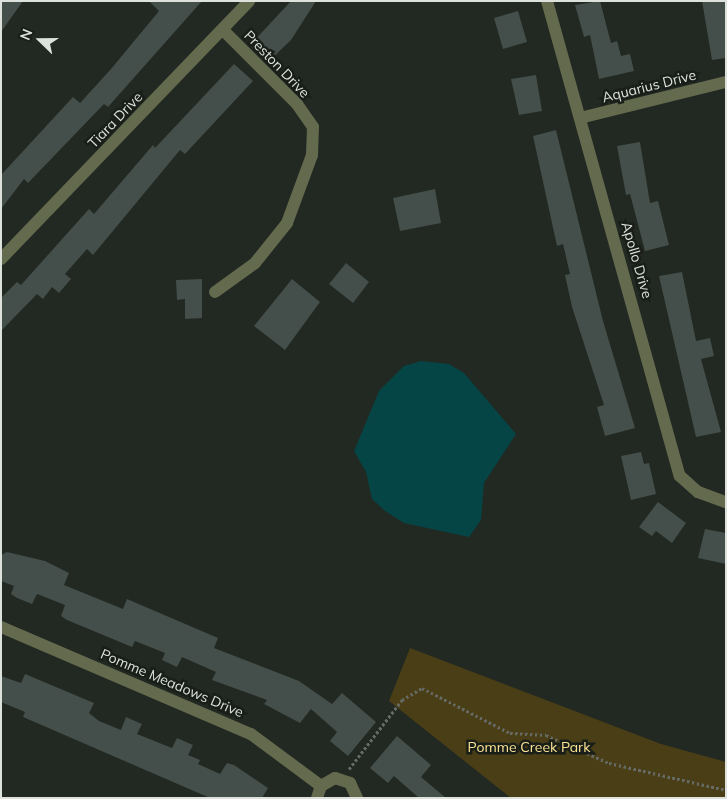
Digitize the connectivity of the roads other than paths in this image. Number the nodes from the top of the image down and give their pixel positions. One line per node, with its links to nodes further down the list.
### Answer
1 (249, 1): 3 (street, Tiara Drive)
2 (547, 1): 5 (street, Apollo Drive)
3 (223, 30): 6 (street, Tiara Drive); 7 (street, Preston Drive)
4 (726, 82): 5 (street, Aquarius Drive)
5 (580, 118): 8 (street, Apollo Drive)
6 (1, 259)
7 (215, 292)
8 (726, 502)
9 (1, 627): 10 (street, Pomme Meadows Drive)
10 (319, 792): 11 (street, Pomme Meadows Drive)
11 (357, 798)

